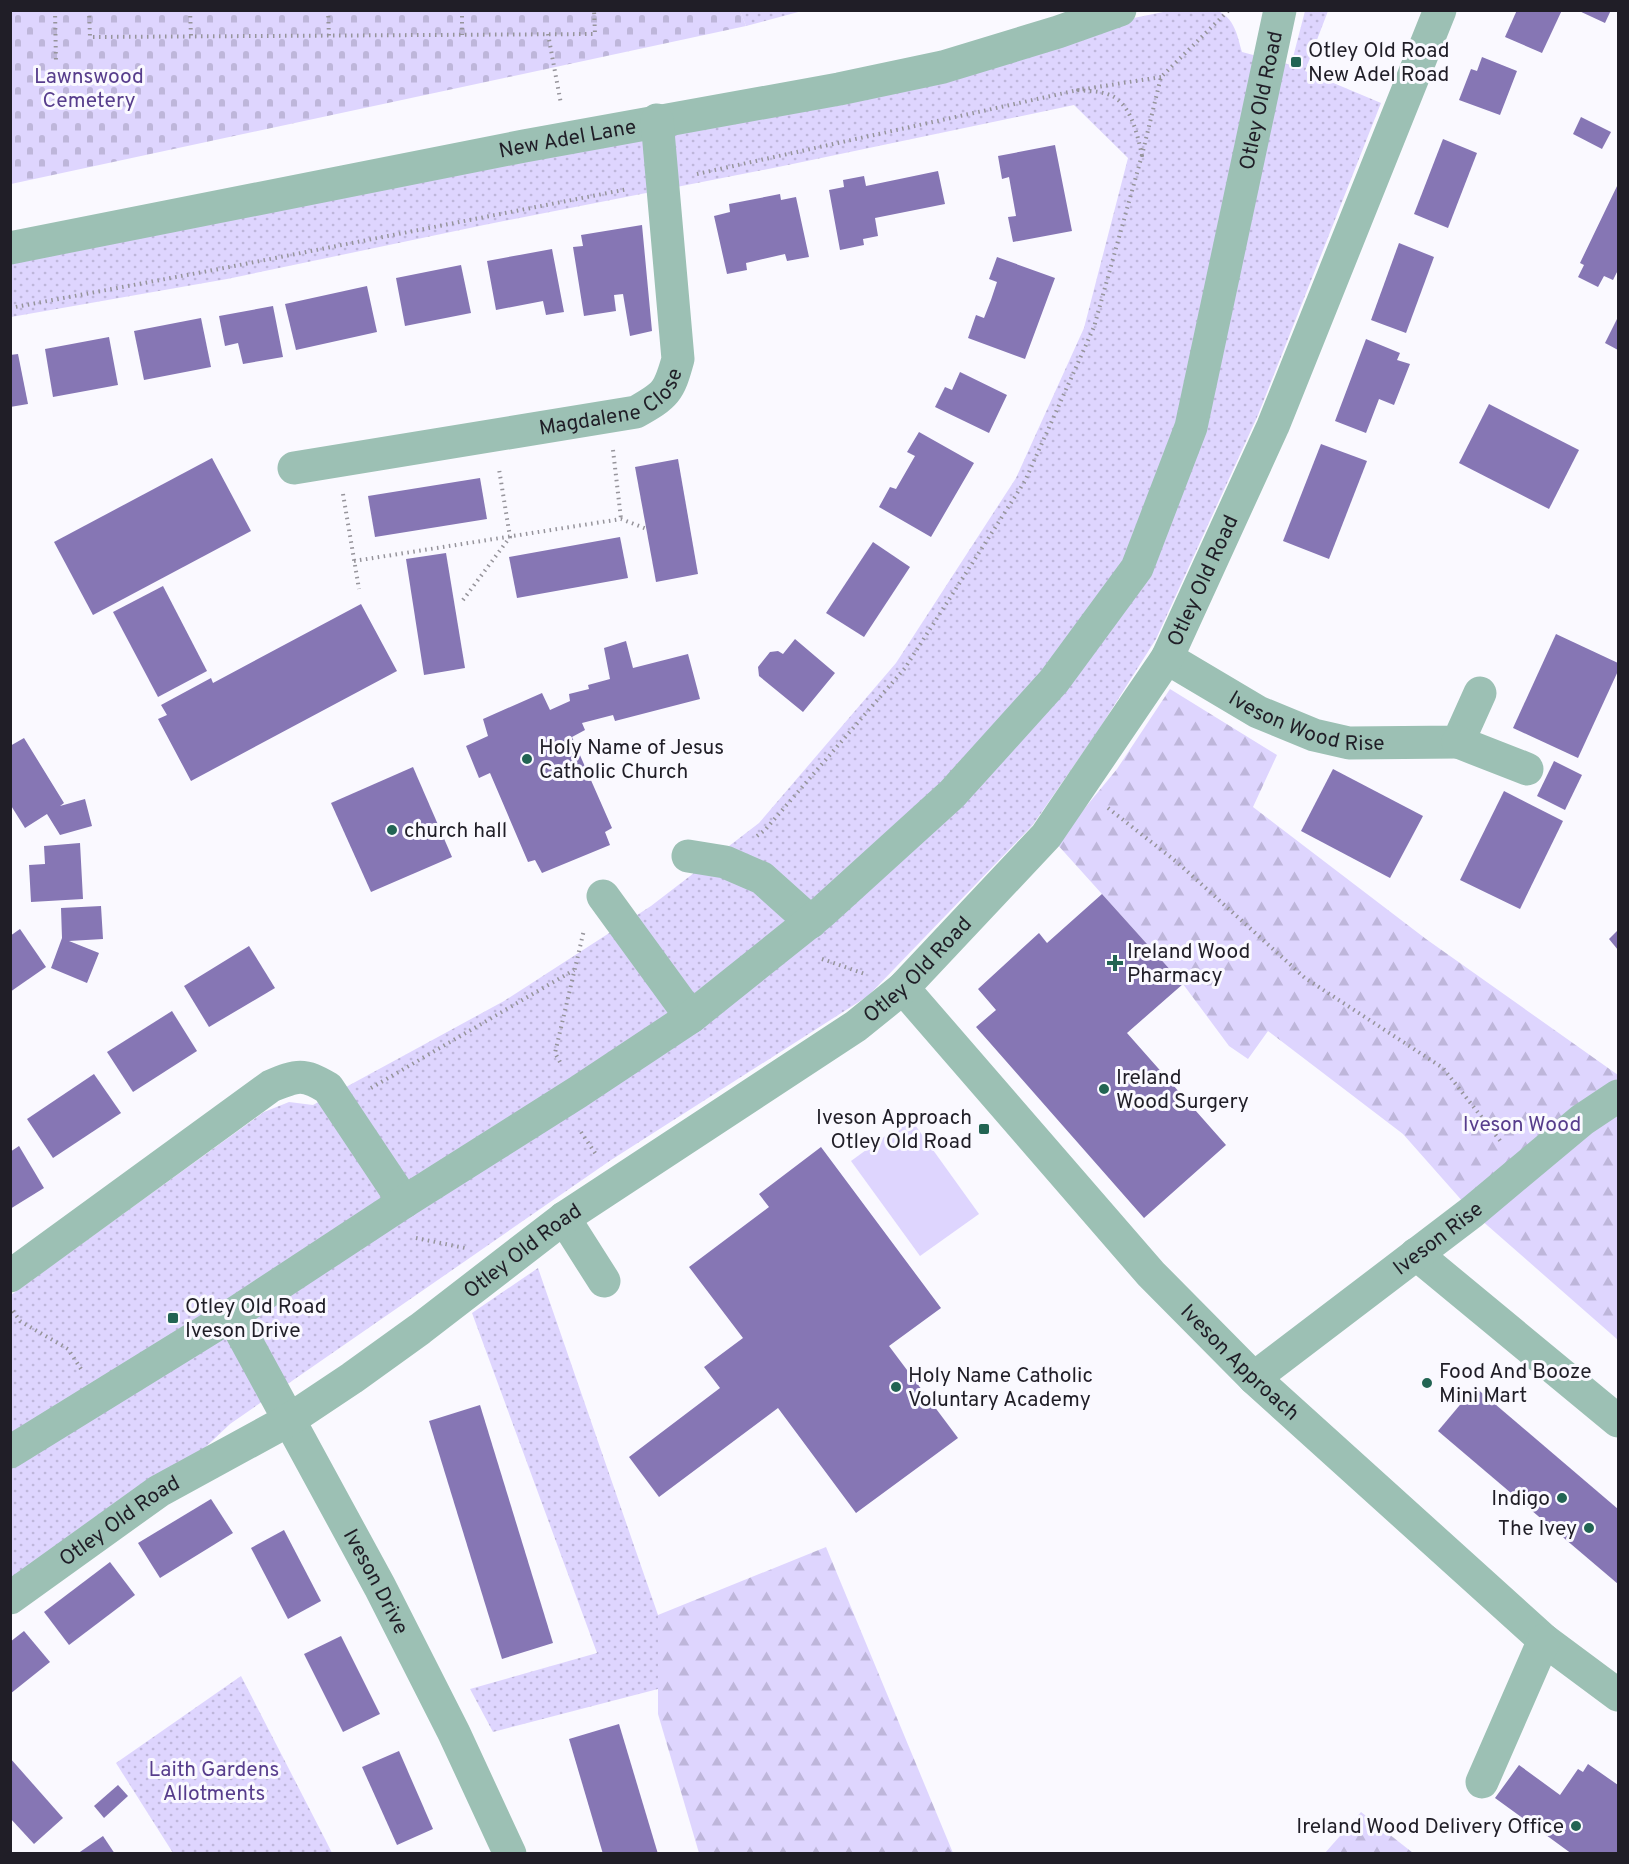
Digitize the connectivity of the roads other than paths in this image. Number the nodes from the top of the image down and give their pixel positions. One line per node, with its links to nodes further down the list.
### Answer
1 (1120, 10): 4 (street, New Adel Lane)
2 (1280, 10): 13 (street, Otley Old Road)
3 (1440, 10): 7 (street, Otley Old Road)
4 (657, 120): 5 (street, New Adel Lane); 6 (street, Magdalene Close)
5 (10, 248)
6 (294, 468)
7 (1167, 658): 9 (street, Iveson Wood Rise); 14 (street, Otley Old Road)
8 (1480, 693): 9 (street)
9 (1458, 741): 10 (street, Iveson Wood Rise)
10 (1527, 769)
11 (688, 856): 13 (street)
12 (603, 896): 15 (street)
13 (811, 922): 15 (street, Otley Old Road)
14 (903, 988): 18 (street, Otley Old Road); 23 (street, Iveson Approach)
15 (691, 1017): 17 (street, Otley Old Road)
16 (1618, 1096): 19 (street, Iveson Rise)
17 (404, 1202): 20 (street); 22 (street, Otley Old Road)
18 (564, 1218): 21 (street); 24 (street, Otley Old Road)
19 (1416, 1254): 23 (street, Iveson Rise); 25 (street)
20 (10, 1276)
21 (604, 1281)
22 (231, 1315): 24 (street, Iveson Drive); 26 (street, Otley Old Road)
23 (1254, 1378): 28 (street, Iveson Approach)
24 (289, 1420): 27 (street, Otley Old Road); 31 (street, Iveson Drive)
25 (1618, 1421)
26 (10, 1452)
27 (10, 1598)
28 (1544, 1641): 29 (street, Iveson Approach); 30 (street)
29 (1618, 1695)
30 (1482, 1782)
31 (510, 1854)

